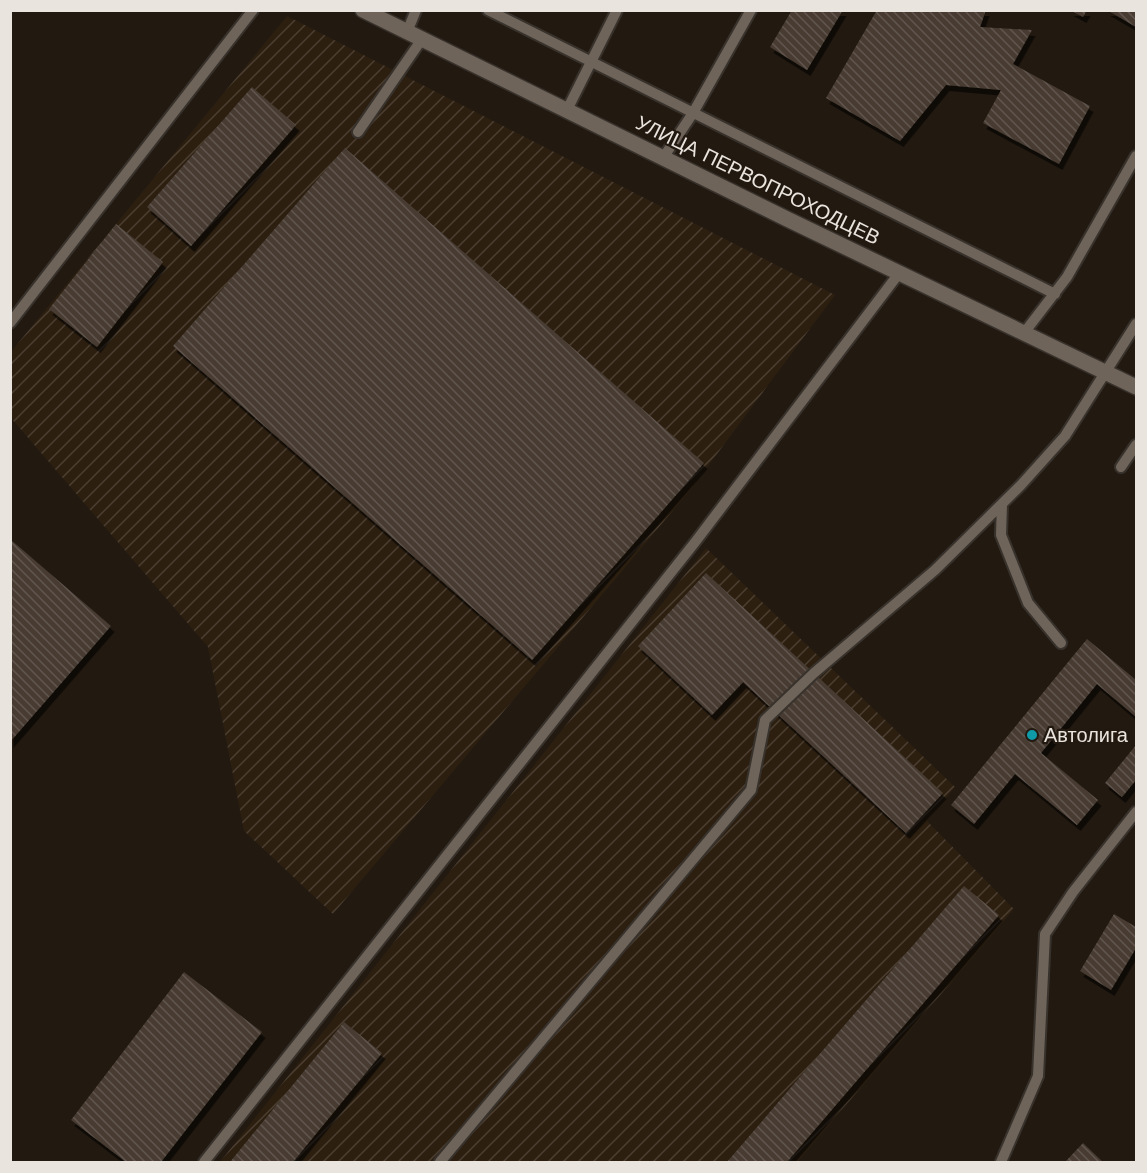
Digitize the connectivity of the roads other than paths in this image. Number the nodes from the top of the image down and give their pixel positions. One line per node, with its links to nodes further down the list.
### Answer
1 (253, 10): 17 (lane)
2 (363, 10): 7 (street, УЛИЦА ПЕРВОПРОХОДЦЕВ)
3 (416, 10): 7 (lane)
4 (488, 10): 9 (lane)
5 (616, 10): 9 (lane)
6 (751, 10): 11 (lane)
7 (407, 32): 8 (street, УЛИЦА ПЕРВОПРОХОДЦЕВ)
8 (422, 39): 10 (street, УЛИЦА ПЕРВОПРОХОДЦЕВ); 12 (lane)
9 (590, 62): 10 (lane); 11 (lane)
10 (567, 110): 14 (street, УЛИЦА ПЕРВОПРОХОДЦЕВ)
11 (693, 113): 14 (lane); 16 (lane)
12 (358, 132)
13 (1137, 156): 16 (lane)
14 (663, 158): 15 (street, УЛИЦА ПЕРВОПРОХОДЦЕВ)
15 (900, 272): 19 (street, УЛИЦА ПЕРВОПРОХОДЦЕВ); 27 (lane)
16 (1055, 294): 19 (lane)
17 (10, 323)
18 (1137, 324): 20 (lane)
19 (1024, 333): 20 (street, УЛИЦА ПЕРВОПРОХОДЦЕВ)
20 (1105, 371): 21 (street, УЛИЦА ПЕРВОПРОХОДЦЕВ); 24 (lane)
21 (1137, 387)
22 (1137, 445): 23 (lane)
23 (1121, 467)
24 (1002, 504): 25 (lane); 28 (lane)
25 (1061, 644)
26 (1137, 812): 29 (lane)
27 (204, 1162)
28 (440, 1162)
29 (1000, 1162)

